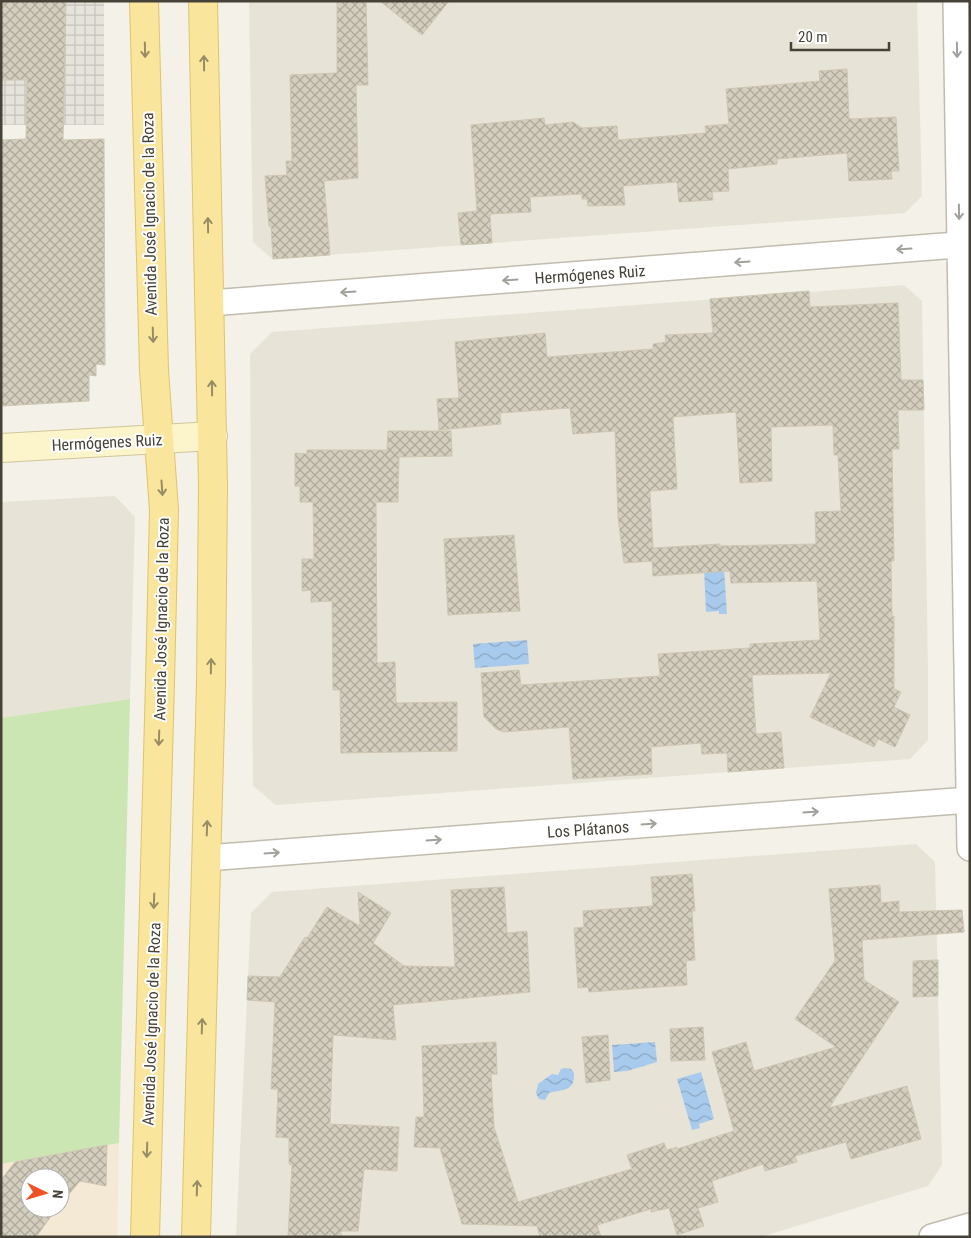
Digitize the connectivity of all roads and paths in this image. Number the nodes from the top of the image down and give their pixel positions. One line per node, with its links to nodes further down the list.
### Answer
1 (144, 1): 7 (main road, Avenida José Ignacio de la Roza, one-way to 7)
2 (203, 1): 5 (main road, one-way to 2)
3 (956, 1): 4 (street, one-way to 4)
4 (965, 245): 5 (street, Hermógenes Ruiz, one-way to 5); 9 (street)
5 (210, 303): 6 (main road, one-way to 5)
6 (213, 436): 7 (street, Hermógenes Ruiz); 11 (main road, one-way to 6)
7 (158, 440): 8 (street, Hermógenes Ruiz); 13 (main road, Avenida José Ignacio de la Roza, one-way to 13)
8 (1, 448)
9 (969, 800): 10 (street); 11 (street, Los Plátanos, one-way to 9)
10 (970, 848)
11 (206, 858): 14 (main road, one-way to 11)
12 (970, 1226): 15 (street)
13 (145, 1237)
14 (196, 1237)
15 (932, 1237)

